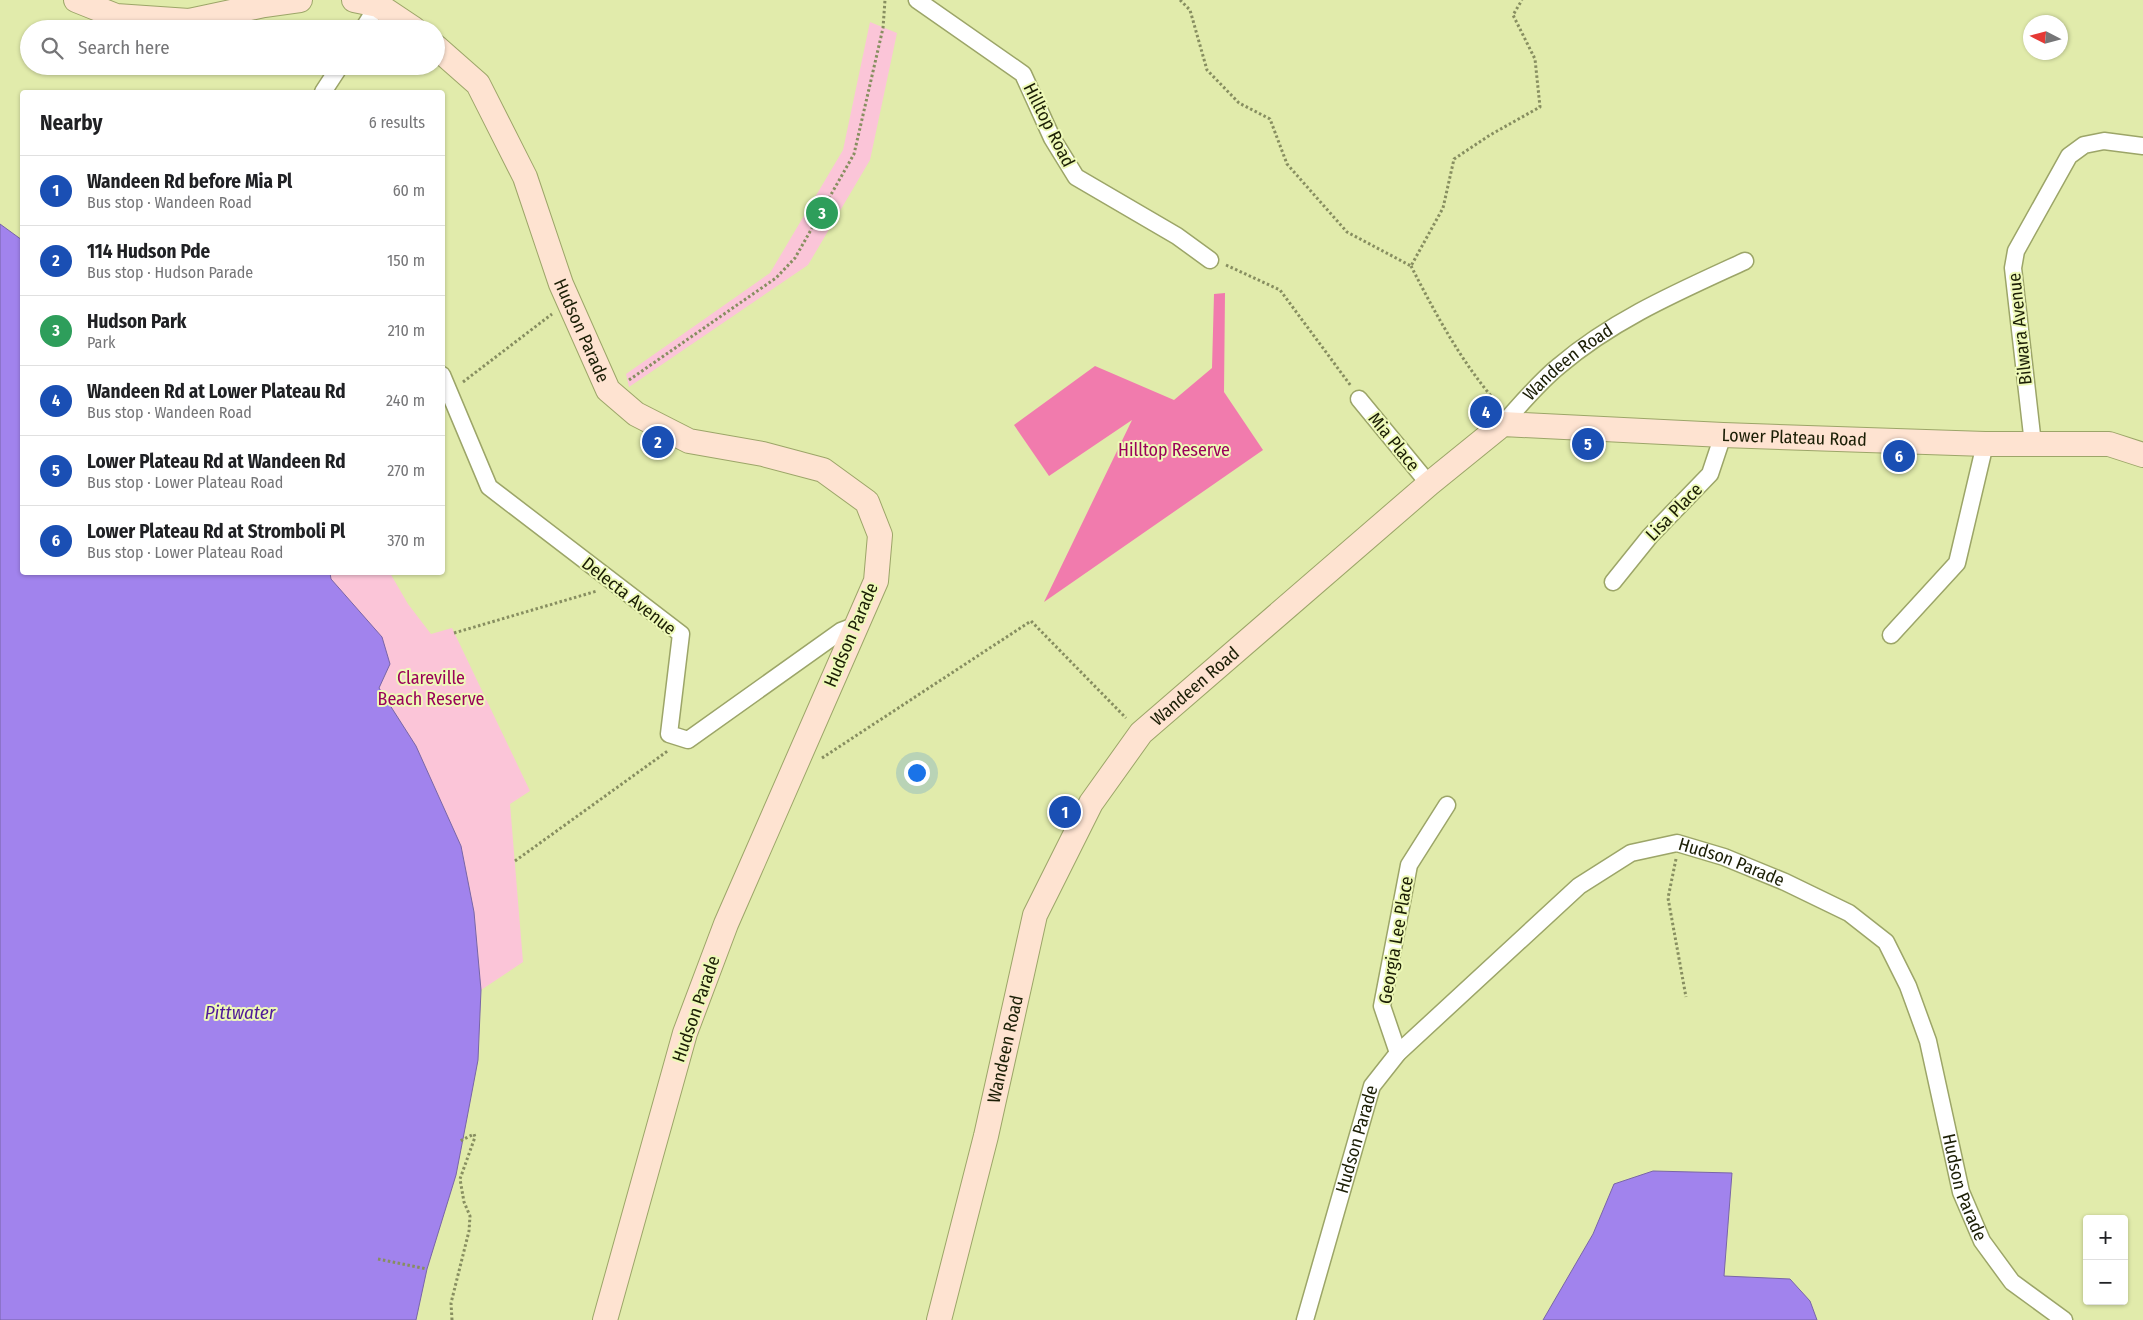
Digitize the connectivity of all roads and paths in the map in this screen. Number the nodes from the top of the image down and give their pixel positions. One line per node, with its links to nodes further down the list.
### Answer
1 (76, 0): 9 (street)
2 (300, 0): 10 (street)
3 (354, 0): 8 (street)
4 (885, 0): 22 (path)
5 (917, 0): 17 (street, Hilltop Road)
6 (1180, 0): 19 (path)
7 (1522, 0): 19 (path)
8 (378, 5): 11 (street); 12 (street)
9 (174, 20)
10 (194, 20)
11 (369, 20)
12 (400, 20)
13 (445, 55): 20 (street, Hudson Parade)
14 (334, 75): 15 (street)
15 (324, 90)
16 (2143, 146): 28 (street, Bilwara Avenue)
17 (1210, 260): 24 (path)
18 (1744, 261): 25 (street, Wandeen Road)
19 (1411, 266): 25 (path)
20 (568, 302): 22 (street, Hudson Parade); 23 (path)
21 (445, 381): 23 (street, Delecta Avenue)
22 (608, 390): 33 (street, Hudson Parade)
23 (450, 392): 32 (street, Delecta Avenue)
24 (1359, 399): 30 (street, Mia Place)
25 (1507, 420): 26 (street, Lower Plateau Road); 30 (street, Wandeen Road)
26 (1723, 435): 27 (street, Lower Plateau Road); 31 (street, Lisa Place)
27 (1985, 444): 28 (street, Lower Plateau Road); 35 (street)
28 (2033, 444): 29 (street, Lower Plateau Road)
29 (2143, 455)
30 (1429, 484): 36 (street, Wandeen Road)
31 (1613, 582)
32 (617, 586): 34 (path); 37 (street, Delecta Avenue)
33 (857, 625): 37 (street); 48 (street, Hudson Parade)
34 (454, 633)
35 (1891, 635)
36 (1141, 733): 38 (path); 49 (street, Wandeen Road)
37 (676, 736): 41 (path)
38 (822, 758)
39 (1447, 805): 43 (street, Georgia Lee Place)
40 (1679, 844): 42 (path); 43 (street, Hudson Parade); 51 (street, Hudson Parade)
41 (515, 861)
42 (1686, 997)
43 (1398, 1053): 50 (street, Hudson Parade)
44 (460, 1141): 47 (path)
45 (378, 1259): 46 (path)
46 (427, 1269)
47 (452, 1320)
48 (605, 1320)
49 (939, 1320)
50 (1305, 1320)
51 (2064, 1320)

